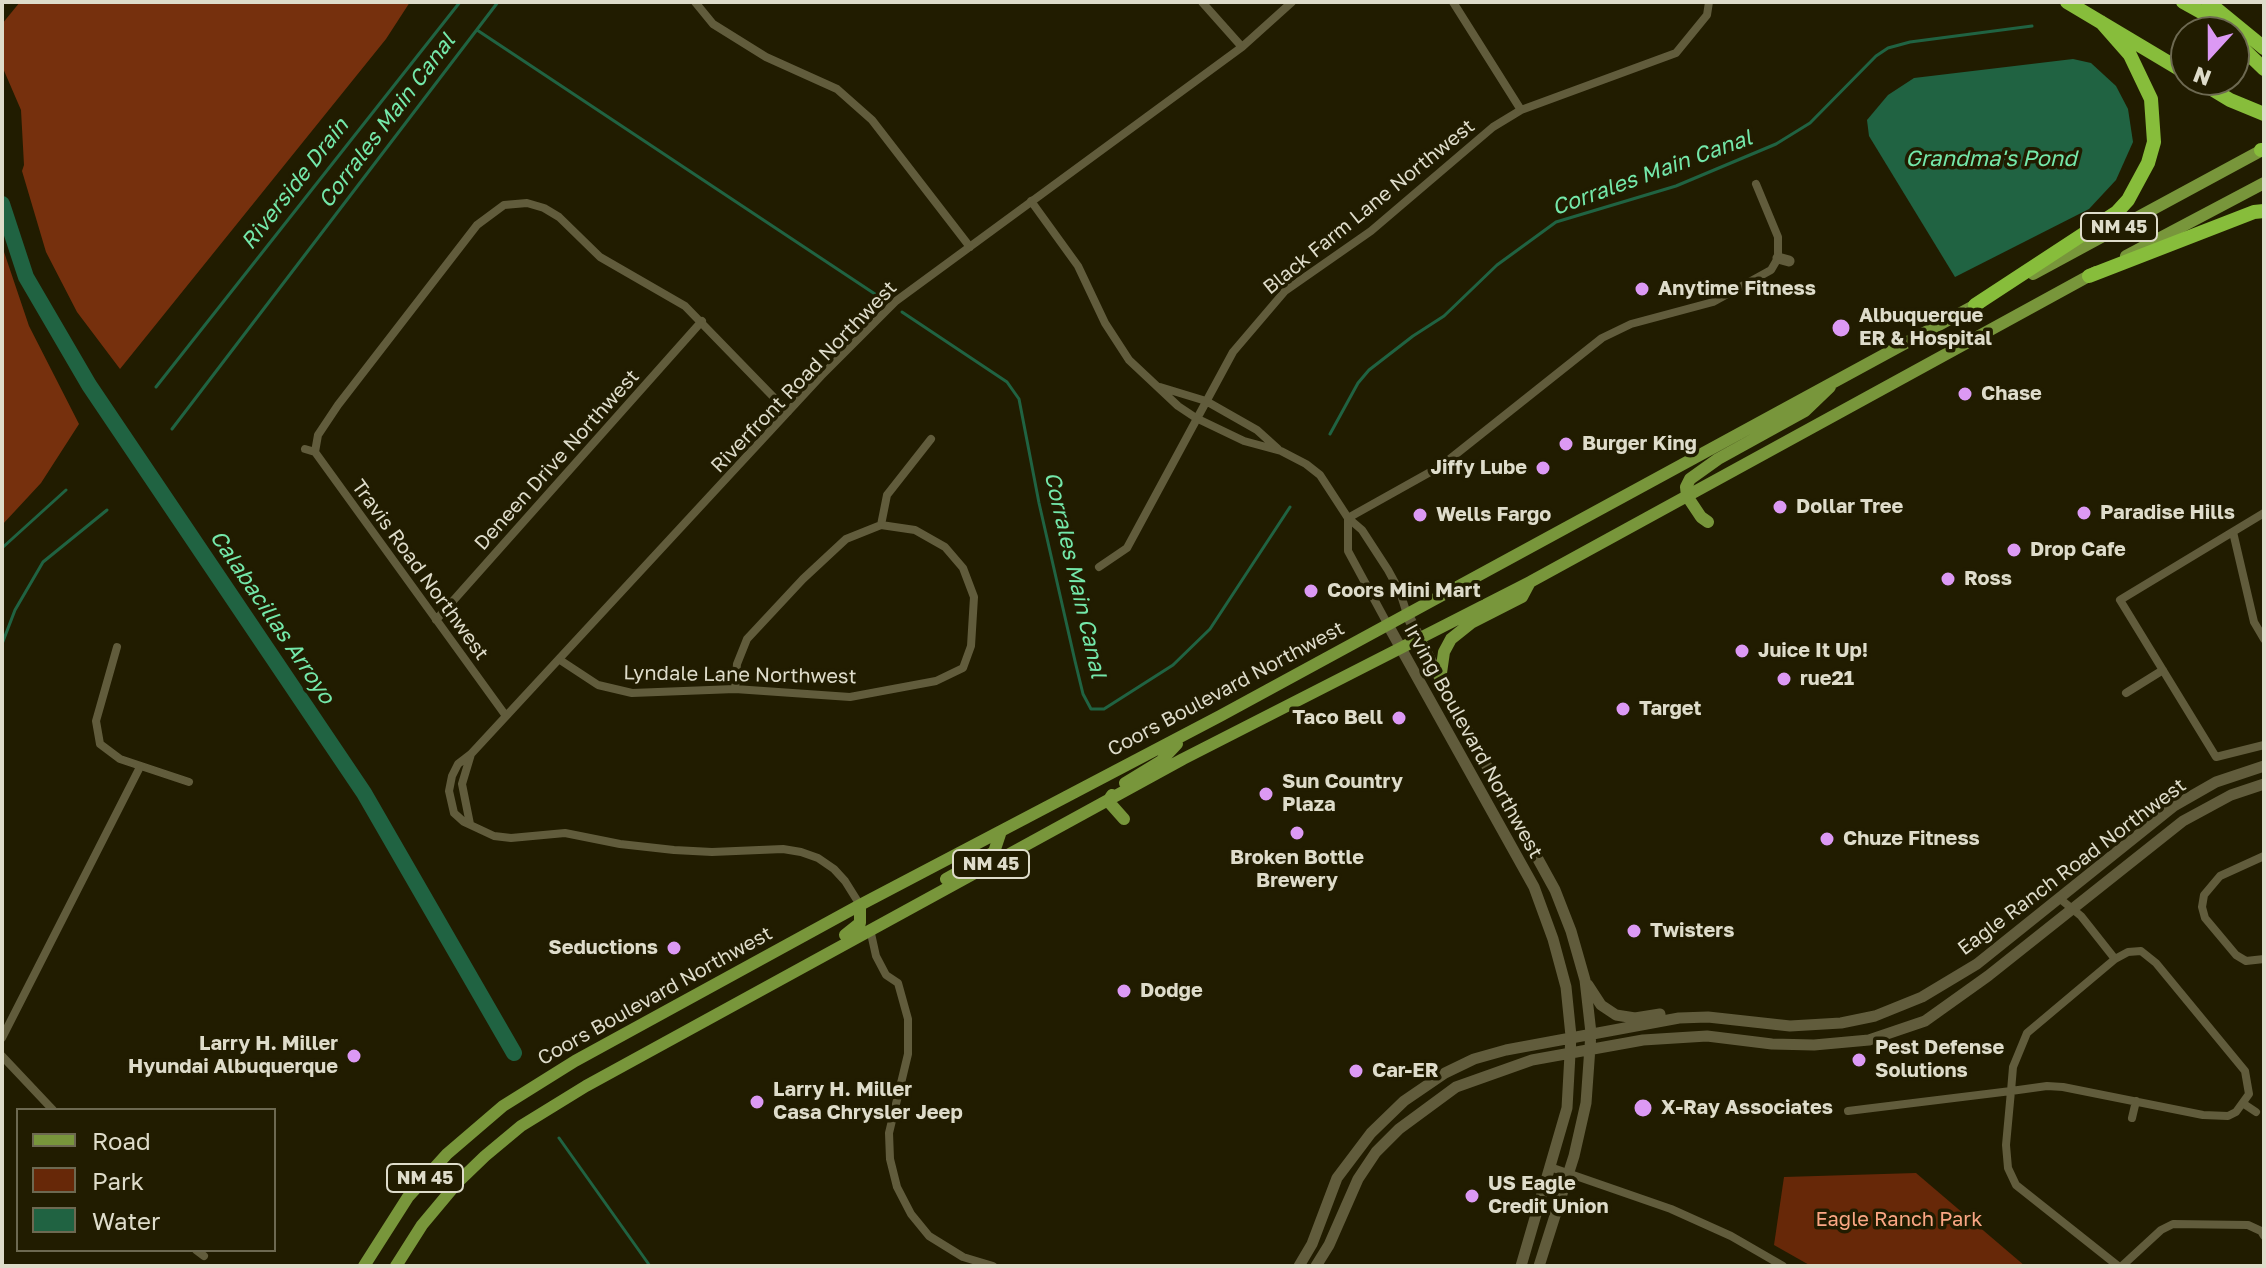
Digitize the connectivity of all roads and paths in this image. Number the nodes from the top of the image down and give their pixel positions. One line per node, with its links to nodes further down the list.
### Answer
1 (695, 2): 22 (street)
2 (1202, 2): 11 (street)
3 (1292, 2): 11 (street, Riverfront Road Northwest)
4 (1453, 2): 15 (street)
5 (1709, 2): 15 (street, Black Farm Lane Northwest)
6 (2067, 2): 10 (highway)
7 (2183, 2): 9 (highway)
8 (2208, 2): 12 (highway)
9 (2208, 16)
10 (2101, 22): 13 (highway); 24 (highway)
11 (1242, 47): 20 (street, Riverfront Road Northwest)
12 (2264, 48)
13 (2170, 63)
14 (2223, 96): 16 (highway)
15 (1521, 110): 28 (street, Black Farm Lane Northwest)
16 (2264, 114)
17 (2263, 150): 24 (main road, Coors Boulevard Northwest / NM 45)
18 (2264, 183): 23 (main road, Coors Boulevard Northwest / NM 45)
19 (1756, 184): 37 (street)
20 (1031, 201): 22 (street, Riverfront Road Northwest); 27 (street)
21 (2264, 211): 23 (highway)
22 (970, 247): 29 (street, Riverfront Road Northwest)
23 (2089, 276): 35 (main road, Coors Boulevard Northwest / NM 45)
24 (1975, 305): 26 (main road, Coors Boulevard Northwest / NM 45)
25 (702, 321): 29 (street); 34 (street); 44 (street, Deneen Drive Northwest)
26 (1835, 381): 35 (main road); 43 (main road, Coors Boulevard Northwest / NM 45)
27 (1156, 385): 28 (street); 30 (street)
28 (1206, 401): 30 (street, Black Farm Lane Northwest); 33 (street)
29 (788, 412): 50 (street, Riverfront Road Northwest)
30 (1196, 418): 33 (street); 41 (street, Black Farm Lane Northwest)
31 (931, 439): 39 (street)
32 (305, 449): 34 (street)
33 (1281, 451): 37 (street)
34 (315, 452): 44 (street, Travis Road Northwest)
35 (1687, 496): 38 (main road); 42 (main road, Coors Boulevard Northwest / NM 45)
36 (2264, 513): 40 (street)
37 (1348, 518): 43 (street, Irving Boulevard Northwest); 45 (street, Irving Boulevard Northwest)
38 (1708, 522)
39 (881, 525): 53 (street); 53 (street, Lyndale Lane Northwest)
40 (2233, 532): 47 (street); 51 (street)
41 (1099, 567)
42 (1530, 582): 46 (main road, Coors Boulevard Northwest / NM 45); 52 (main road)
43 (1407, 614): 45 (main road, Coors Boulevard Northwest / NM 45); 46 (main road, Irving Boulevard Northwest)
44 (436, 620): 55 (street, Travis Road Northwest)
45 (1388, 625): 49 (main road, Irving Boulevard Northwest); 56 (main road, Coors Boulevard Northwest / NM 45)
46 (1419, 639): 49 (main road, Coors Boulevard Northwest / NM 45); 52 (main road, Irving Boulevard Northwest)
47 (2264, 639)
48 (117, 647): 60 (street)
49 (1400, 648): 63 (main road, Coors Boulevard Northwest / NM 45); 78 (main road, Irving Boulevard Northwest)
50 (560, 660): 53 (street, Lyndale Lane Northwest); 55 (street, Riverfront Road Northwest)
51 (2163, 670): 54 (street); 57 (street)
52 (1440, 680): 74 (main road, Irving Boulevard Northwest)
53 (735, 689)
54 (2126, 693)
55 (506, 716): 58 (street, Riverfront Road Northwest)
56 (1184, 735): 63 (main road); 66 (main road, Coors Boulevard Northwest / NM 45)
57 (2264, 745)
58 (471, 754): 65 (street); 65 (street, Riverfront Road Northwest)
59 (2264, 766): 68 (main road, Eagle Ranch Road Northwest)
60 (140, 767): 61 (street); 79 (street)
61 (189, 782)
62 (2264, 784): 70 (main road, Eagle Ranch Road Northwest)
63 (1108, 801): 64 (main road); 71 (main road, Coors Boulevard Northwest / NM 45)
64 (1124, 819)
65 (470, 824): 69 (street)
66 (1001, 831): 69 (main road, Coors Boulevard Northwest / NM 45); 71 (main road)
67 (2264, 856): 73 (street)
68 (2059, 898): 70 (street); 75 (main road, Eagle Ranch Road Northwest)
69 (860, 905): 76 (main road); 93 (main road, Coors Boulevard Northwest / NM 45)
70 (2072, 909): 72 (street); 80 (main road, Eagle Ranch Road Northwest)
71 (870, 929): 76 (main road, Coors Boulevard Northwest / NM 45); 95 (street)
72 (2115, 959): 83 (street); 85 (street)
73 (2264, 959)
74 (1585, 980): 75 (main road); 77 (main road, Irving Boulevard Northwest)
75 (1727, 1019): 77 (main road, Eagle Ranch Road Northwest)
76 (685, 1030): 94 (main road, Coors Boulevard Northwest / NM 45)
77 (1591, 1033): 78 (main road, Eagle Ranch Road Northwest); 80 (main road, Irving Boulevard Northwest)
78 (1571, 1036): 81 (main road, Irving Boulevard Northwest); 96 (main road, Eagle Ranch Road Northwest)
79 (2, 1038)
80 (1591, 1050): 81 (main road, Eagle Ranch Road Northwest); 91 (main road, Irving Boulevard Northwest)
81 (1571, 1053): 90 (main road, Irving Boulevard Northwest); 97 (main road, Eagle Ranch Road Northwest)
82 (2, 1056): 86 (street)
83 (2011, 1091): 84 (street); 87 (street); 101 (street)
84 (2136, 1101): 85 (street); 89 (street)
85 (2244, 1104): 88 (street)
86 (51, 1108)
87 (1848, 1111)
88 (2256, 1112)
89 (2132, 1118)
90 (1550, 1167): 91 (street); 98 (main road, Irving Boulevard Northwest)
91 (1569, 1173): 99 (main road, Irving Boulevard Northwest); 100 (street)
92 (2262, 1234): 101 (street)
93 (364, 1266)
94 (396, 1266)
95 (993, 1266)
96 (1299, 1266)
97 (1316, 1266)
98 (1521, 1266)
99 (1539, 1266)
100 (1782, 1266)
101 (2120, 1266)

